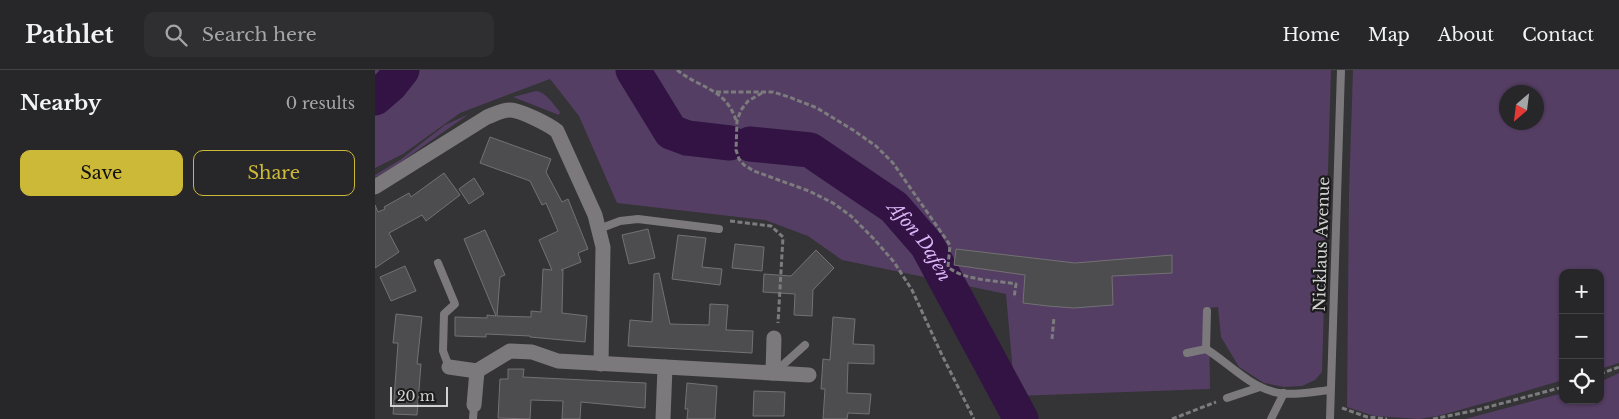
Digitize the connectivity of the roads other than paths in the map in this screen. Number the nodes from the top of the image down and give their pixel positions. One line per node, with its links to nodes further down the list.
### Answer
1 (1341, 70): 18 (lane, Nicklaus Avenue)
2 (375, 187): 3 (street)
3 (599, 228): 4 (lane); 11 (street)
4 (719, 229)
5 (438, 263): 12 (lane)
6 (1207, 311): 9 (lane)
7 (774, 338): 15 (street)
8 (805, 345): 15 (lane)
9 (1206, 349): 10 (lane); 17 (lane)
10 (1187, 353)
11 (601, 364): 13 (street); 14 (street)
12 (449, 367): 14 (street)
13 (665, 367): 15 (street); 22 (street)
14 (477, 371): 21 (street)
15 (773, 373): 16 (street)
16 (809, 375)
17 (1260, 387): 19 (lane); 20 (lane)
18 (1330, 390): 19 (lane); 24 (lane, Nicklaus Avenue)
19 (1284, 393): 23 (lane)
20 (1227, 398)
21 (473, 412)
22 (663, 419)
23 (1271, 419)
24 (1330, 419)

